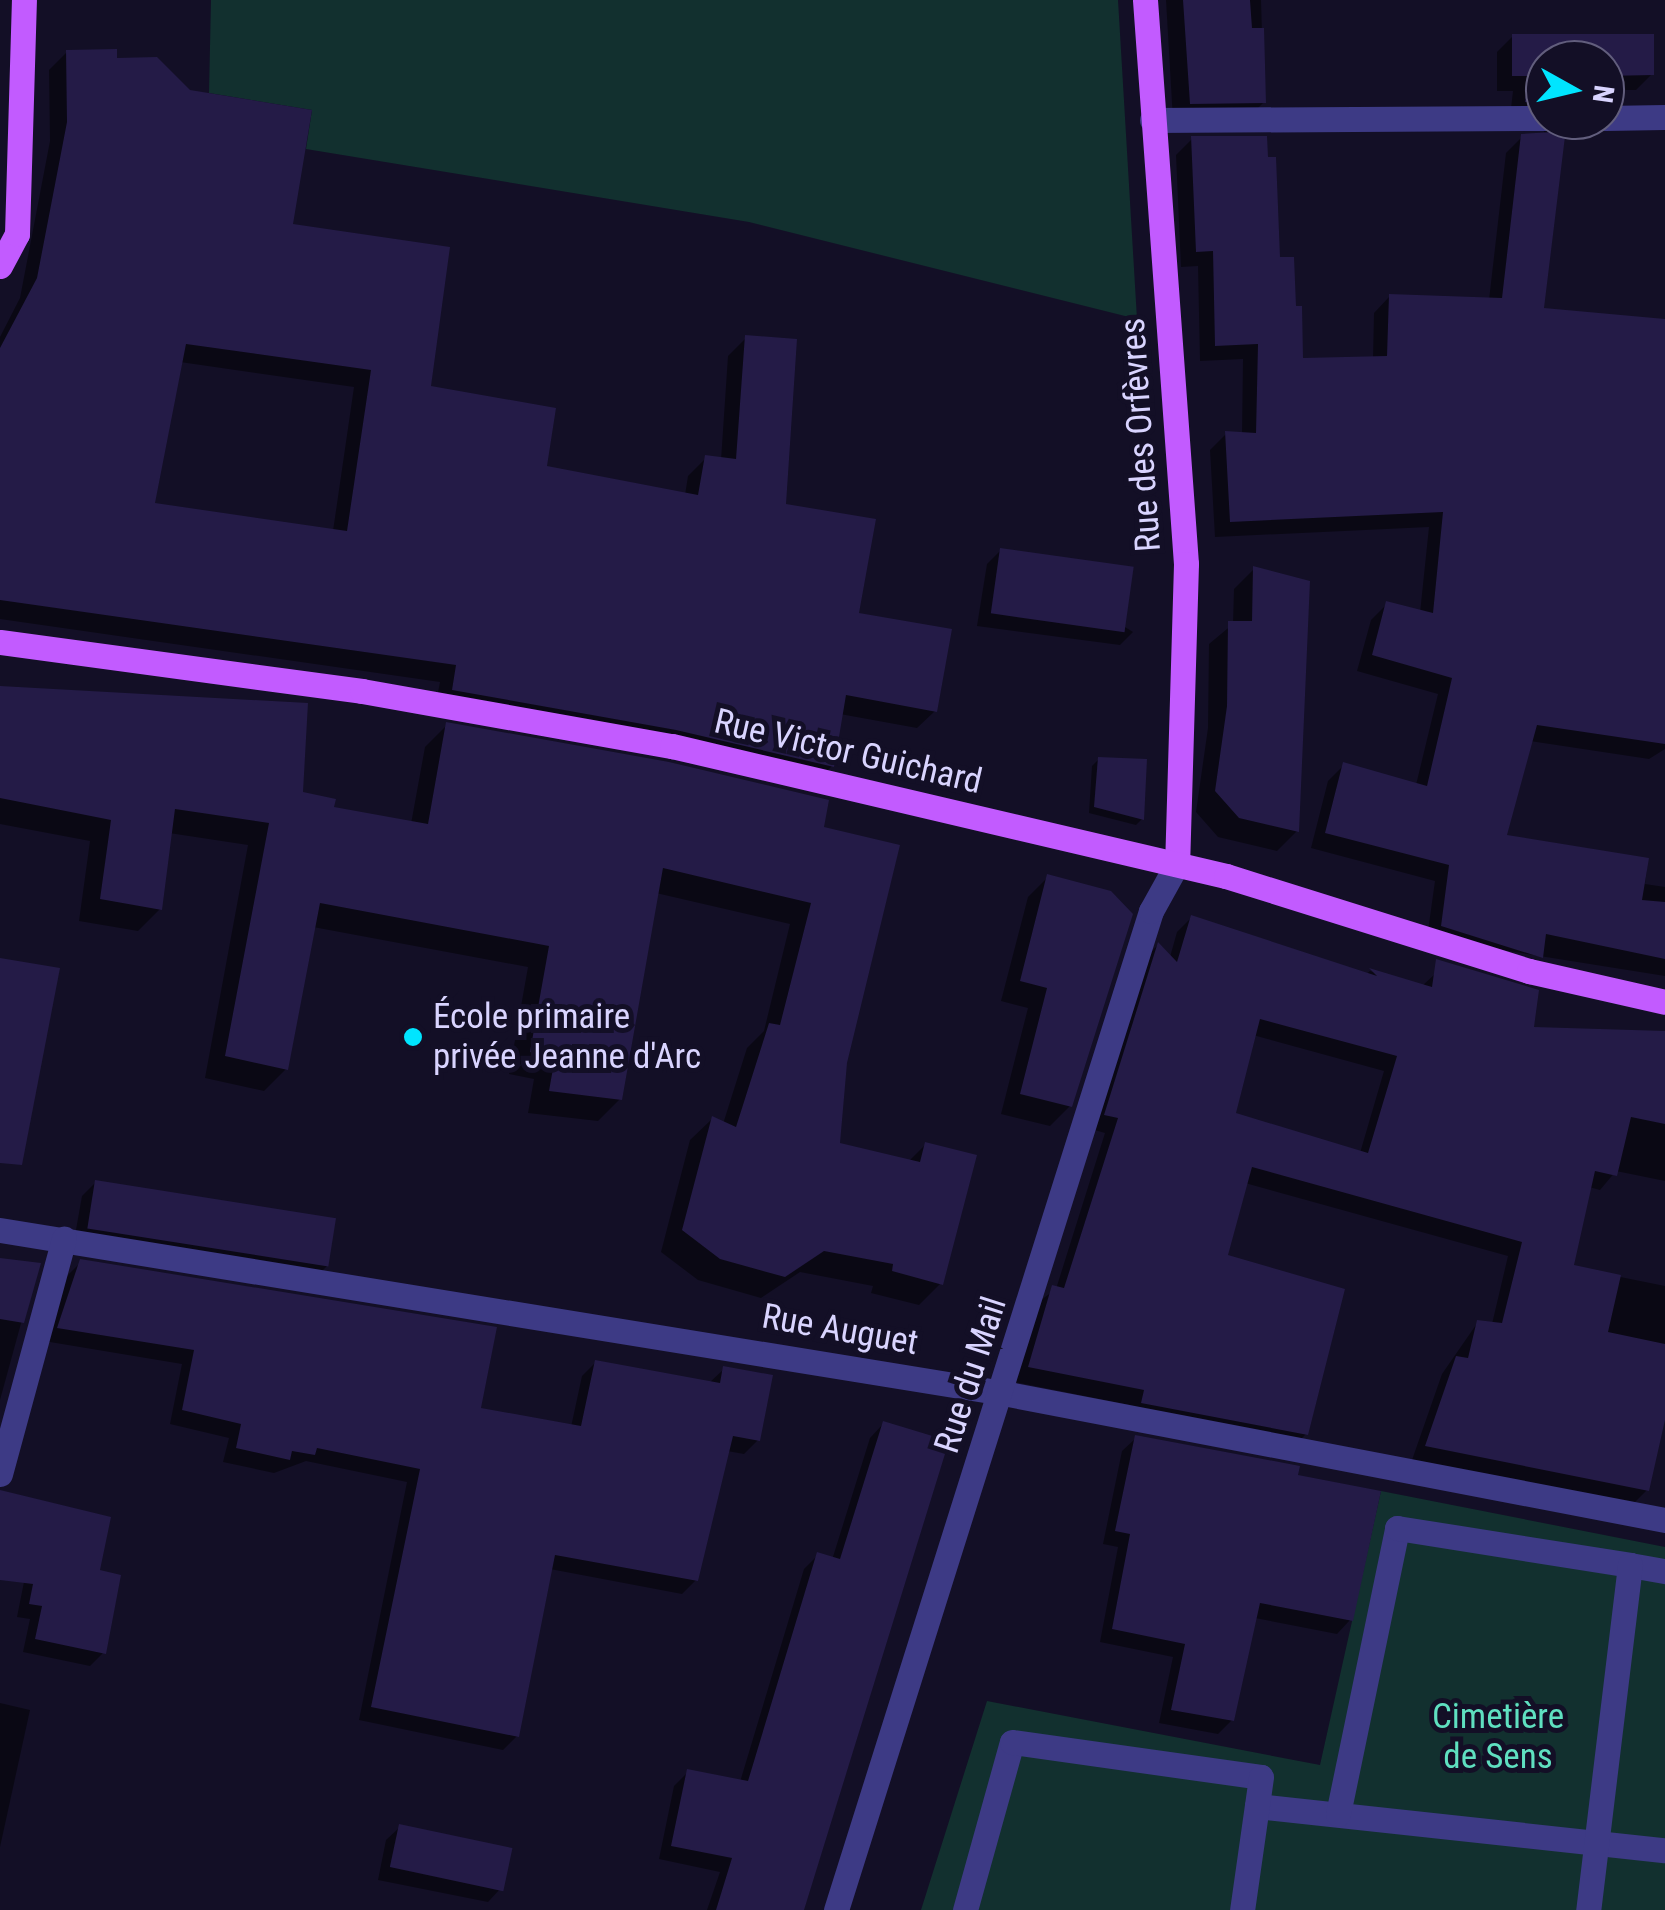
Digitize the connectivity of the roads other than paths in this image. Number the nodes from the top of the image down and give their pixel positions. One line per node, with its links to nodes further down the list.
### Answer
1 (24, 0): 7 (main road)
2 (1146, 0): 6 (main road, Rue des Orfèvres)
3 (1525, 118): 6 (street)
4 (1625, 118): 5 (street)
5 (1665, 118)
6 (1152, 120): 9 (main road, Rue des Orfèvres)
7 (0, 266)
8 (0, 642): 9 (main road, Rue Victor Guichard)
9 (1178, 864): 10 (main road, Rue Victor Guichard); 13 (street, Rue du Mail)
10 (1665, 1002)
11 (0, 1230): 12 (street, Rue Auguet)
12 (64, 1239): 13 (street, Rue Auguet); 14 (street)
13 (1002, 1393): 15 (street, Rue Auguet); 22 (street, Rue du Mail)
14 (0, 1474)
15 (1665, 1520)
16 (1630, 1565): 17 (street); 19 (street); 20 (street)
17 (1665, 1571)
18 (1257, 1806): 19 (street); 23 (street); 24 (street)
19 (1338, 1814): 20 (street)
20 (1595, 1842): 21 (street); 25 (street)
21 (1665, 1850)
22 (836, 1910)
23 (964, 1910)
24 (1242, 1910)
25 (1588, 1910)

